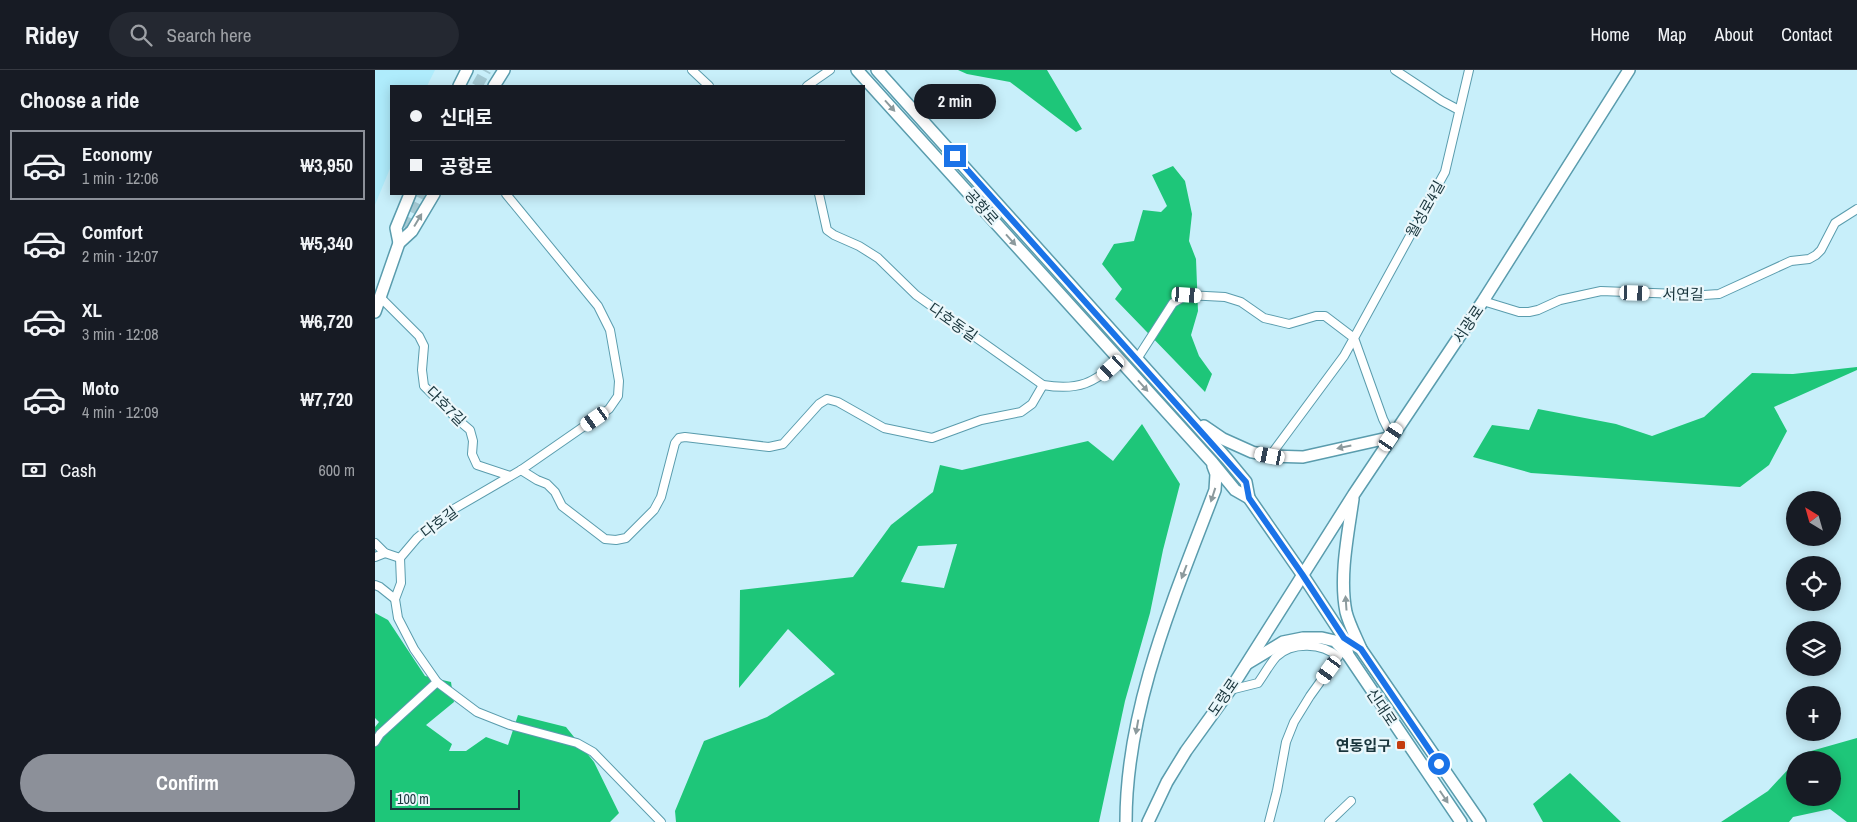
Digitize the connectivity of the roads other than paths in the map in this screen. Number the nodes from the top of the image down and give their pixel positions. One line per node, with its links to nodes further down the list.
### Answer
1 (467, 70): 10 (street)
2 (504, 70): 11 (street)
3 (692, 70): 12 (street)
4 (830, 70): 13 (street)
5 (857, 70): 26 (street, 공항로, one-way to 26)
6 (877, 70): 25 (street, 공항로)
7 (1395, 70): 14 (street)
8 (1469, 70): 14 (street, 월성로4길)
9 (1629, 70): 22 (street, 서광로)
10 (460, 85)
11 (495, 85)
12 (708, 85)
13 (808, 85)
14 (1459, 110): 24 (street, 월성로4길)
15 (410, 195): 20 (street)
16 (433, 195): 20 (street, one-way to 16)
17 (507, 195): 32 (street, 다호길)
18 (820, 195): 27 (street, 다호동길)
19 (1857, 209): 22 (street, 서연길)
20 (399, 243): 21 (street)
21 (380, 297): 23 (street); 33 (street, 다호7길)
22 (1483, 301): 29 (street, 서광로)
23 (375, 312)
24 (1354, 338): 25 (street); 29 (street); 30 (street, 월성로4길)
25 (1137, 358): 28 (street, 공항로)
26 (1120, 360): 27 (street); 31 (street, 공항로, one-way to 31)
27 (1043, 385): 32 (street)
28 (1188, 415): 30 (street); 35 (street, 공항로)
29 (1391, 437): 30 (street, one-way to 30); 34 (street, 서광로)
30 (1270, 456)
31 (1212, 462): 35 (street, 공항로); 52 (street, one-way to 52)
32 (521, 470): 33 (street, 다호길)
33 (510, 476): 39 (street, 다호길)
34 (1354, 494): 40 (street, 서광로); 44 (street, one-way to 34)
35 (1249, 498): 40 (street, 공항로)
36 (375, 543): 37 (street)
37 (385, 553): 38 (street); 39 (street)
38 (375, 557)
39 (400, 558): 42 (street)
40 (1302, 574): 43 (street, 신대로); 46 (street, 도령로)
41 (375, 585): 42 (street)
42 (395, 599): 47 (street)
43 (1344, 638): 44 (street, 신대로); 45 (street, 신대로)
44 (1361, 649): 57 (street, 신대로)
45 (1348, 655): 46 (street); 56 (street, 신대로, one-way to 56)
46 (1245, 665): 48 (street, 도령로)
47 (437, 682): 49 (street); 51 (street)
48 (1230, 690): 53 (street, 도령로); 54 (street)
49 (375, 742)
50 (1351, 801): 55 (street)
51 (661, 822)
52 (1126, 822)
53 (1148, 822)
54 (1269, 822)
55 (1329, 822)
56 (1461, 822)
57 (1480, 822)

